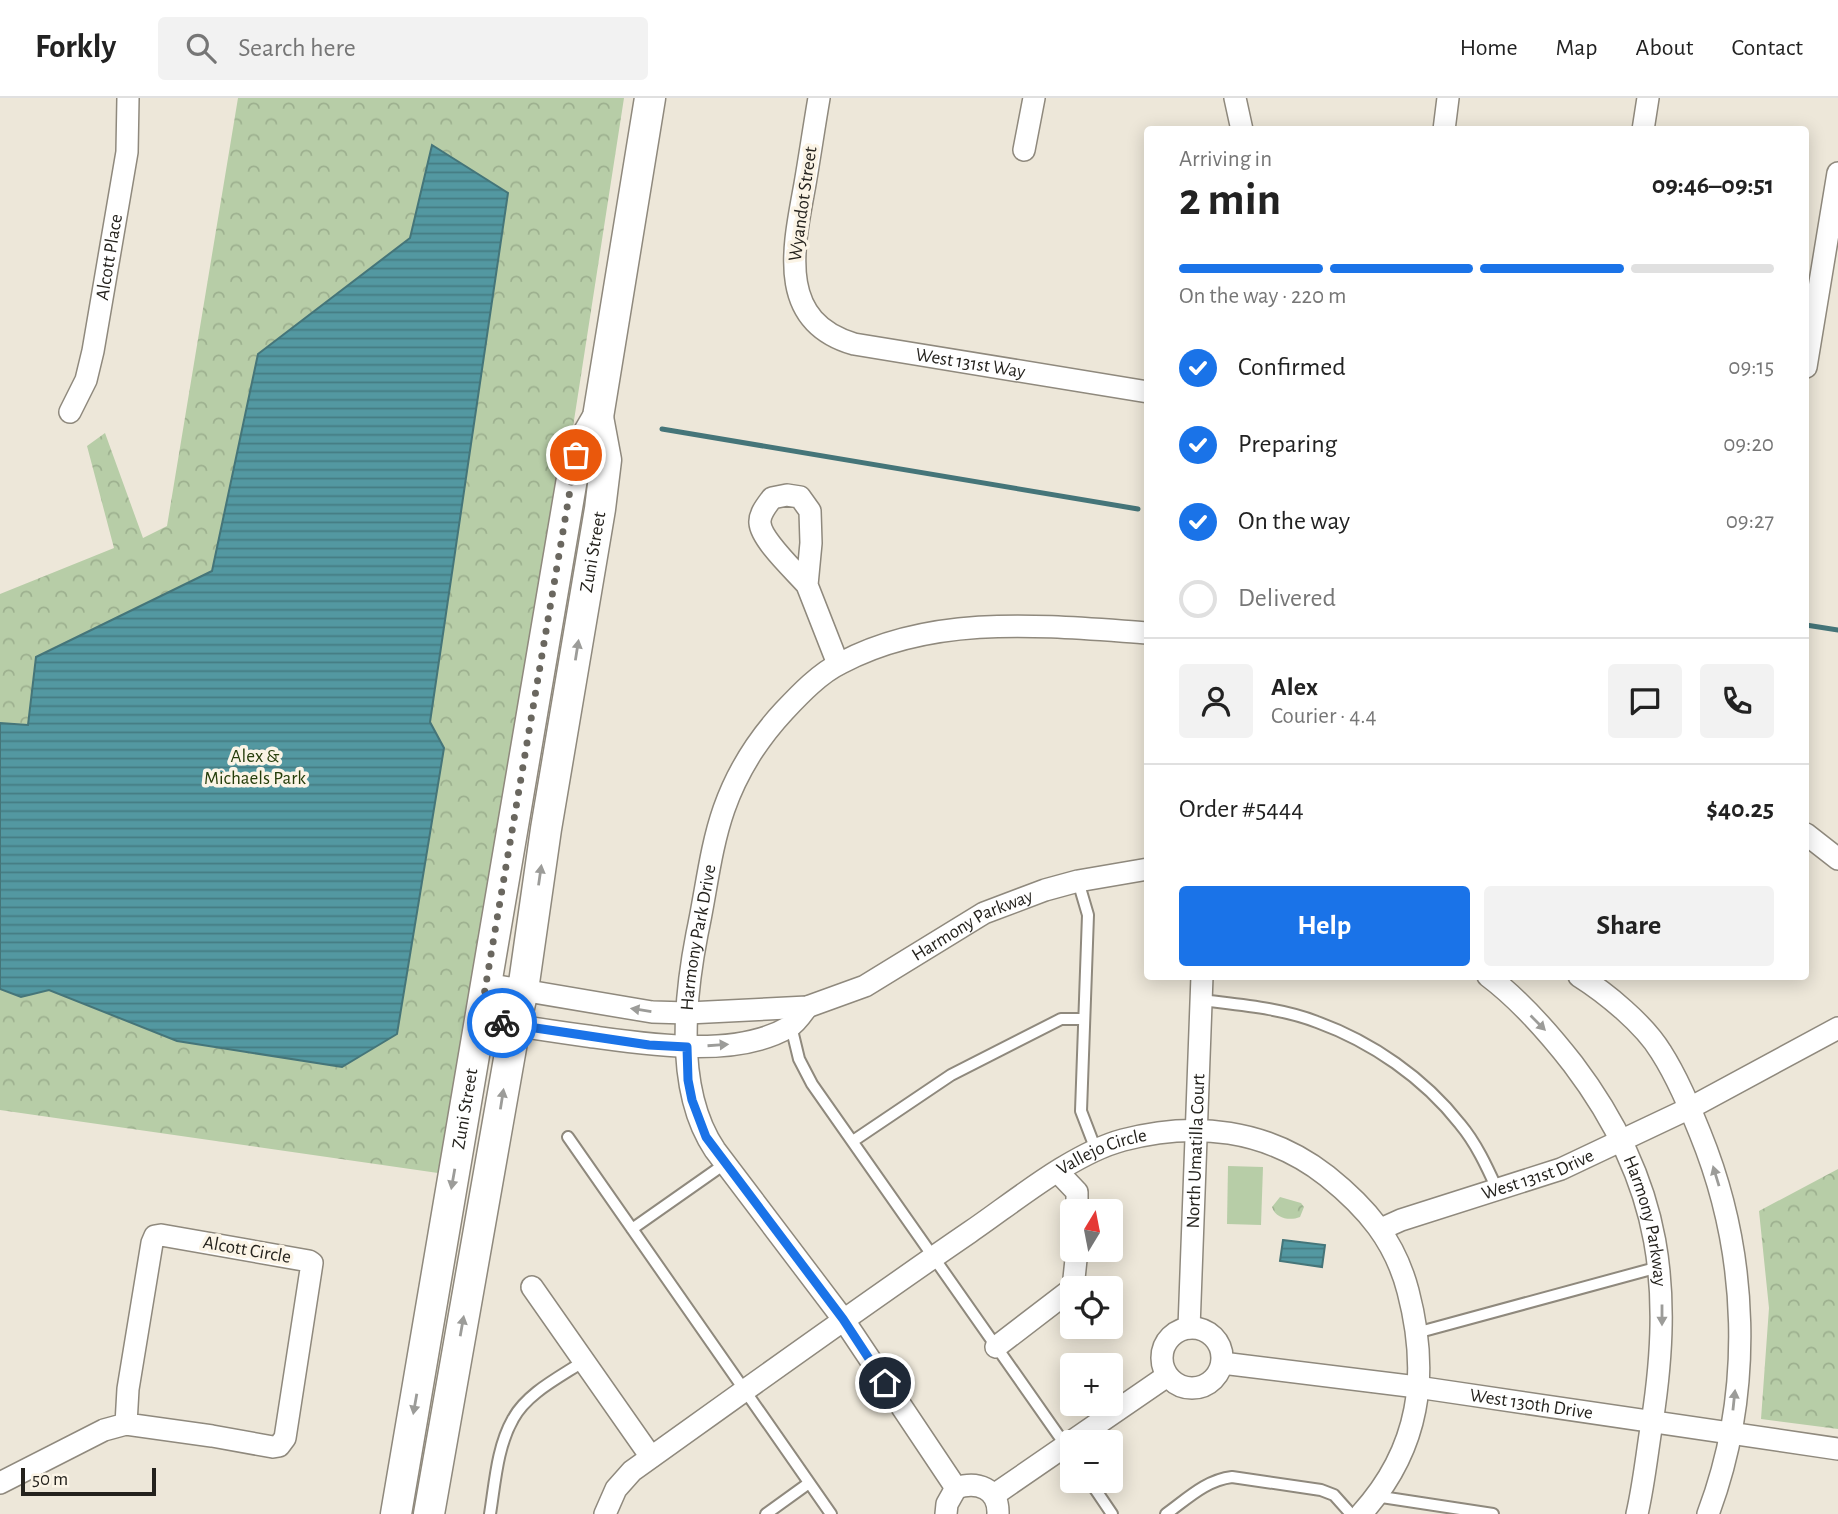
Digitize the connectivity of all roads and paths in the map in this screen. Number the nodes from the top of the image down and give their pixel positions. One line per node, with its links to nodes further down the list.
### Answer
1 (128, 98): 16 (street, Alcott Place)
2 (650, 98): 17 (main road, Zuni Street)
3 (819, 98): 13 (street, Wyandot Street)
4 (1034, 98): 11 (street)
5 (1235, 98): 8 (street)
6 (1448, 98): 9 (street)
7 (1648, 98): 10 (street)
8 (1241, 126)
9 (1444, 126)
10 (1644, 126)
11 (1024, 150)
12 (1838, 173): 14 (street)
13 (806, 309): 15 (street, West 131st Way)
14 (1809, 349)
15 (1144, 391)
16 (70, 412)
17 (598, 417): 28 (main road, Zuni Street); 29 (main road, Zuni Street, one-way to 17)
18 (807, 585): 20 (street)
19 (1144, 633): 20 (street, Harmony Park Drive)
20 (838, 664): 32 (street, Harmony Park Drive)
21 (1809, 836): 22 (street)
22 (1838, 859)
23 (1144, 870): 24 (street, Harmony Parkway)
24 (1078, 881): 31 (street, Harmony Parkway); 34 (lane)
25 (1202, 980): 30 (street, North Umatilla Court)
26 (1492, 980): 43 (street, Harmony Parkway, one-way to 43)
27 (1584, 980): 39 (street)
28 (486, 984): 29 (street, Harmony Parkway); 33 (main road, Zuni Street)
29 (523, 990): 32 (street, Harmony Parkway, one-way to 29); 35 (main road, Zuni Street)
30 (1201, 1000): 40 (street, North Umatilla Court); 47 (lane)
31 (807, 1007): 32 (street, Harmony Parkway); 36 (street, Harmony Parkway)
32 (688, 1013): 38 (street, Harmony Park Drive)
33 (480, 1019): 35 (street, Harmony Parkway); 78 (main road, Zuni Street, one-way to 78)
34 (1084, 1019): 42 (lane); 44 (lane)
35 (514, 1025): 38 (street, Harmony Parkway); 79 (main road, Zuni Street, one-way to 35)
36 (791, 1026): 38 (street, Harmony Parkway, one-way to 36); 42 (lane)
37 (1838, 1028): 39 (street, West 131st Drive)
38 (687, 1047): 45 (street, Harmony Park Drive)
39 (1690, 1108): 43 (street, West 131st Drive); 67 (street, one-way to 39)
40 (1198, 1129): 44 (street, Vallejo Circle); 50 (street, Vallejo Circle); 56 (street, North Umatilla Court)
41 (568, 1137): 49 (lane)
42 (853, 1141): 51 (lane)
43 (1623, 1142): 47 (street, West 131st Drive); 52 (street, Harmony Parkway)
44 (1096, 1150): 46 (street, Vallejo Circle)
45 (726, 1163): 49 (lane); 55 (street, Harmony Park Drive)
46 (1058, 1172): 48 (street); 51 (street, Vallejo Circle)
47 (1497, 1189): 50 (street, West 131st Drive)
48 (1077, 1199)
49 (632, 1229): 63 (lane)
50 (1381, 1229): 57 (street, Vallejo Circle)
51 (933, 1258): 55 (street, Vallejo Circle); 58 (lane)
52 (1659, 1267): 57 (lane); 64 (street, Harmony Parkway, one-way to 64)
53 (532, 1287): 59 (street)
54 (1060, 1298): 58 (street)
55 (843, 1319): 63 (street, Vallejo Circle); 74 (street, Harmony Park Drive)
56 (1189, 1328): 60 (street); 61 (street)
57 (1416, 1333): 62 (street, Vallejo Circle)
58 (996, 1347): 68 (lane)
59 (584, 1361): 70 (street); 80 (lane)
60 (1222, 1363): 61 (street); 62 (street, West 130th Drive)
61 (1167, 1376): 66 (street)
62 (1417, 1387): 64 (street, West 130th Drive); 76 (street, Vallejo Circle)
63 (744, 1390): 70 (street, Vallejo Circle); 73 (lane)
64 (1653, 1422): 67 (street, West 130th Drive); 90 (street, Harmony Parkway)
65 (126, 1424): 65 (street, Alcott Circle); 72 (street, Alcott Circle)
66 (1096, 1430)
67 (1731, 1432): 69 (street, West 130th Drive); 91 (street)
68 (1060, 1438)
69 (1838, 1448)
70 (651, 1457): 81 (street, Vallejo Circle)
71 (1060, 1458): 77 (street)
72 (0, 1483)
73 (810, 1483): 82 (lane); 83 (lane)
74 (956, 1488): 77 (street); 84 (street)
75 (1098, 1493): 85 (lane)
76 (1376, 1496): 88 (street, Vallejo Circle); 89 (lane)
77 (996, 1504)
78 (396, 1514)
79 (429, 1514)
80 (490, 1514)
81 (606, 1514)
82 (766, 1514)
83 (831, 1514)
84 (946, 1514)
85 (1112, 1514)
86 (1166, 1514): 87 (lane)
87 (1351, 1514)
88 (1361, 1514)
89 (1493, 1514)
90 (1637, 1514)
91 (1708, 1514)

